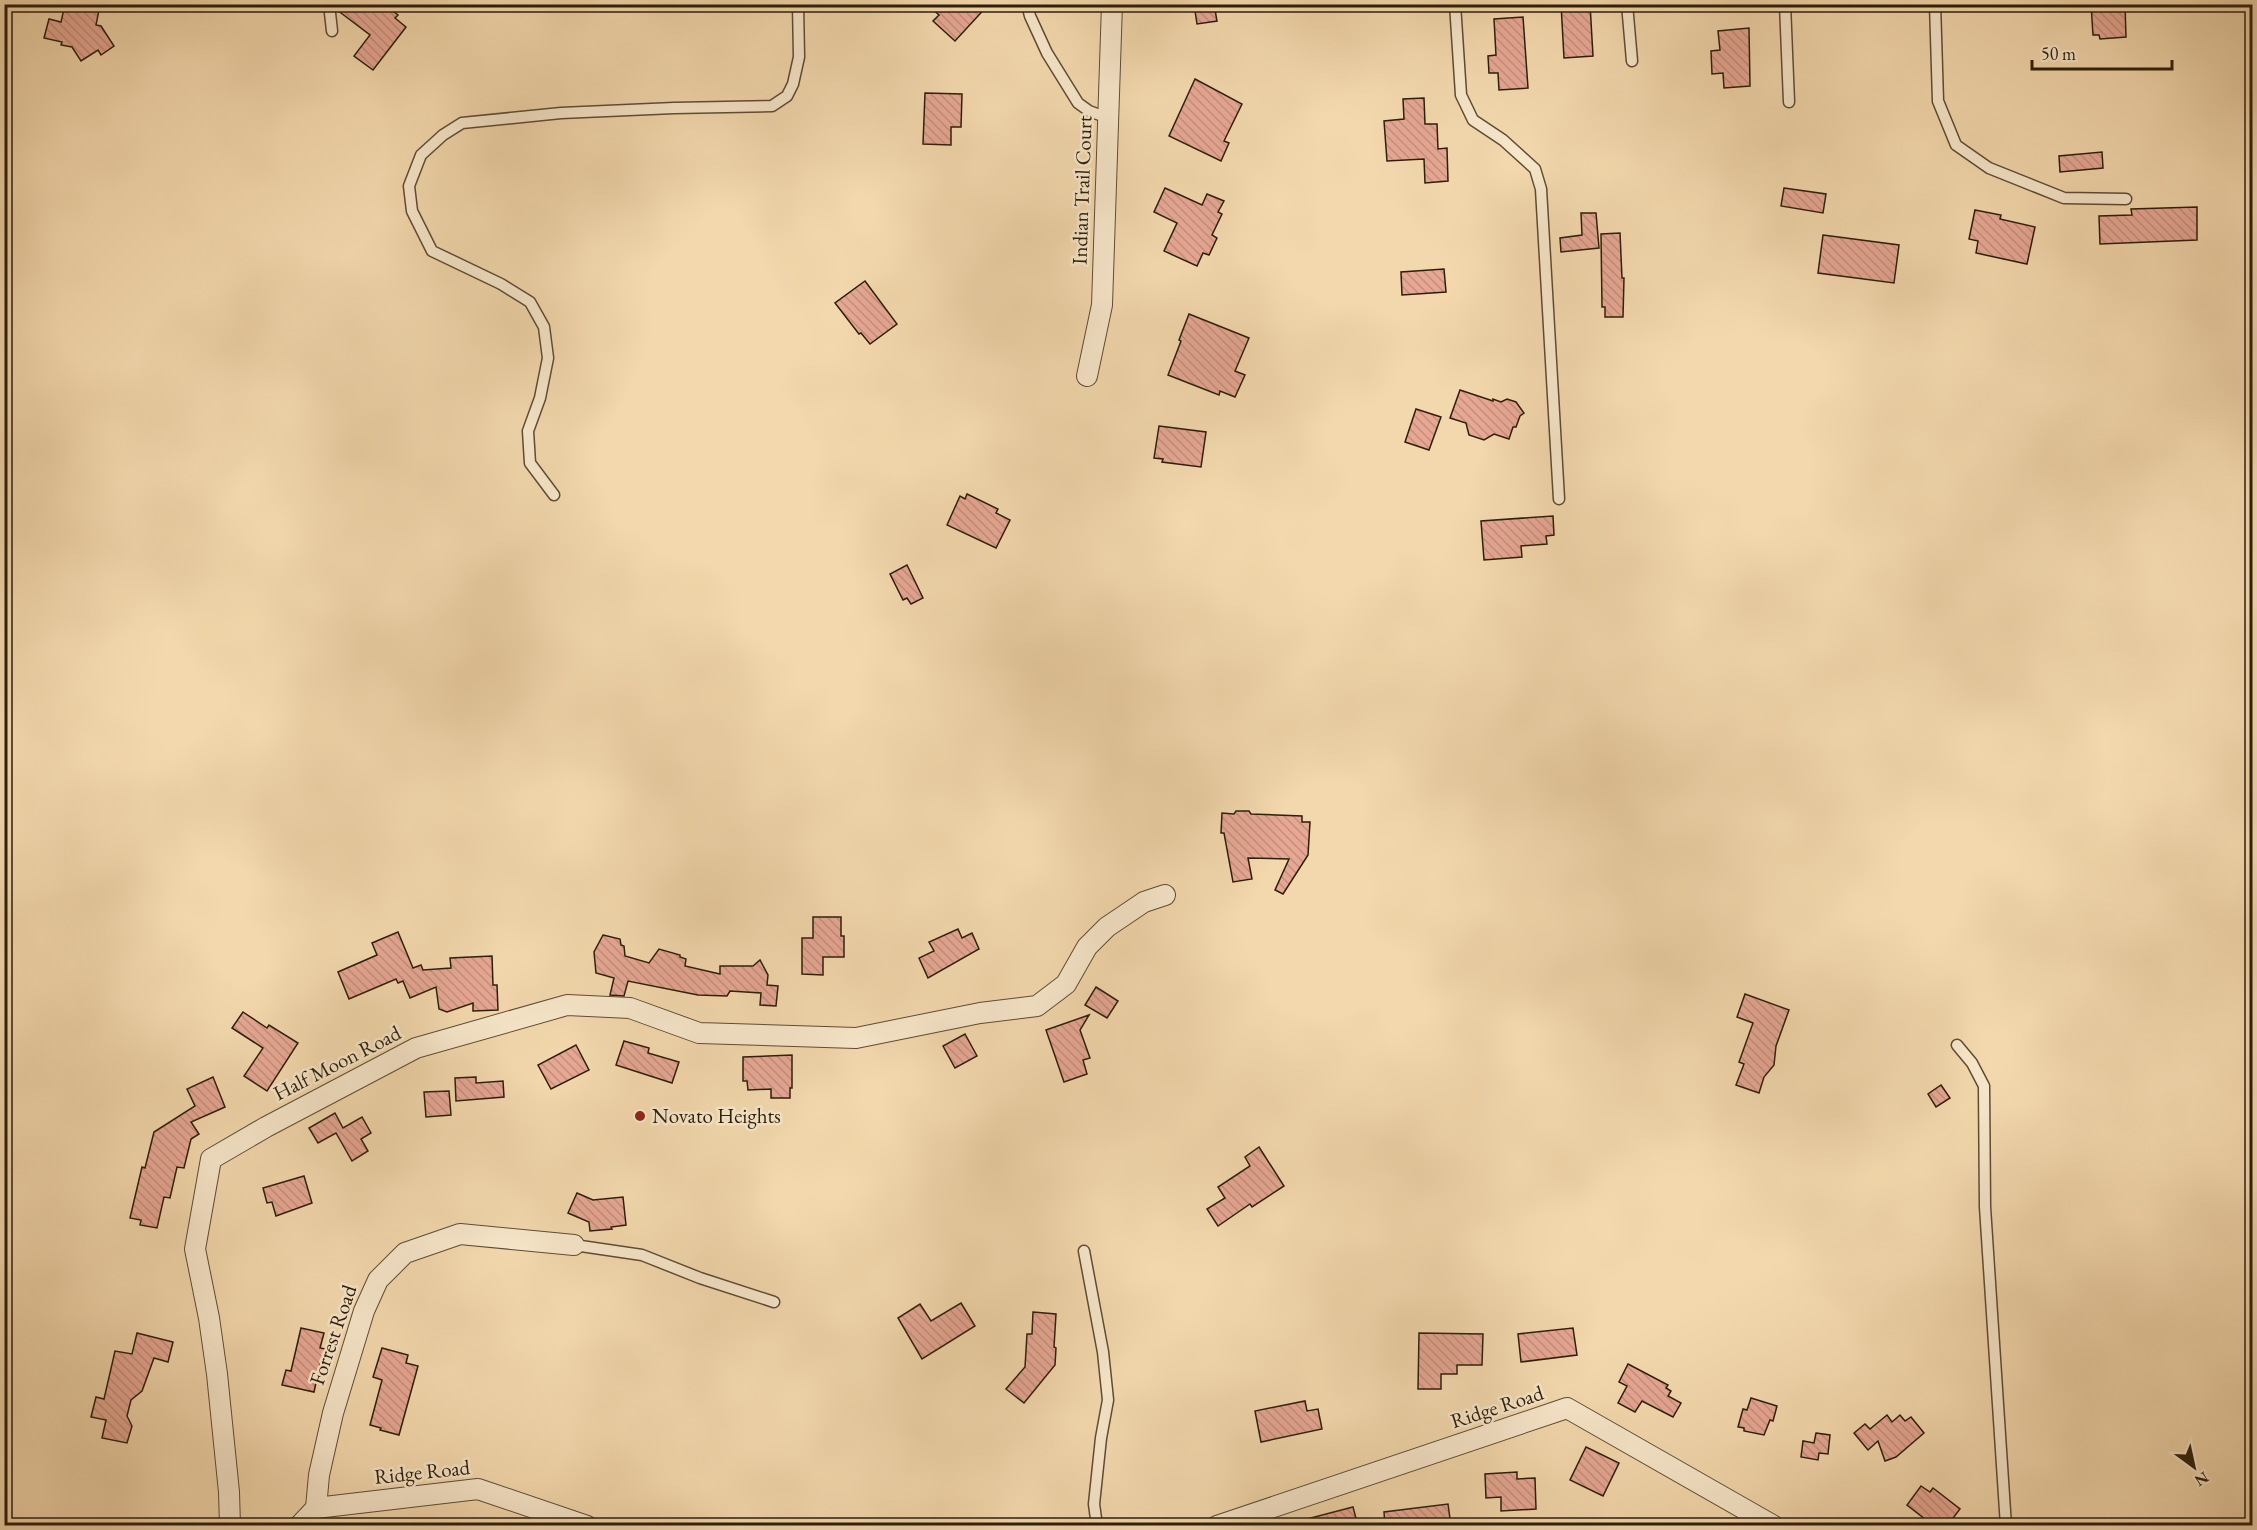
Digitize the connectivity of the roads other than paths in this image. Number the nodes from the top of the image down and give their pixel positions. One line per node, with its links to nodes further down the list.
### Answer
1 (329, 4): 9 (lane)
2 (798, 4): 15 (lane)
3 (1027, 4): 12 (lane)
4 (1112, 4): 12 (street, Indian Trail Court)
5 (1455, 4): 16 (lane)
6 (1627, 4): 10 (lane)
7 (1785, 4): 11 (lane)
8 (1935, 4): 13 (lane)
9 (332, 31)
10 (1632, 61)
11 (1789, 102)
12 (1108, 118): 14 (street, Indian Trail Court)
13 (2126, 199)
14 (1087, 375)
15 (554, 495)
16 (1558, 499)
17 (1165, 895): 23 (street, Half Moon Road)
18 (1956, 1045): 29 (lane)
19 (574, 1245): 21 (lane); 22 (street, Forrest Road)
20 (1084, 1251): 26 (lane)
21 (774, 1302)
22 (316, 1508): 24 (street); 25 (street, Ridge Road)
23 (230, 1526)
24 (300, 1526)
25 (587, 1526)
26 (1097, 1526)
27 (1217, 1526): 28 (street, Ridge Road)
28 (1774, 1526)
29 (2006, 1526)

